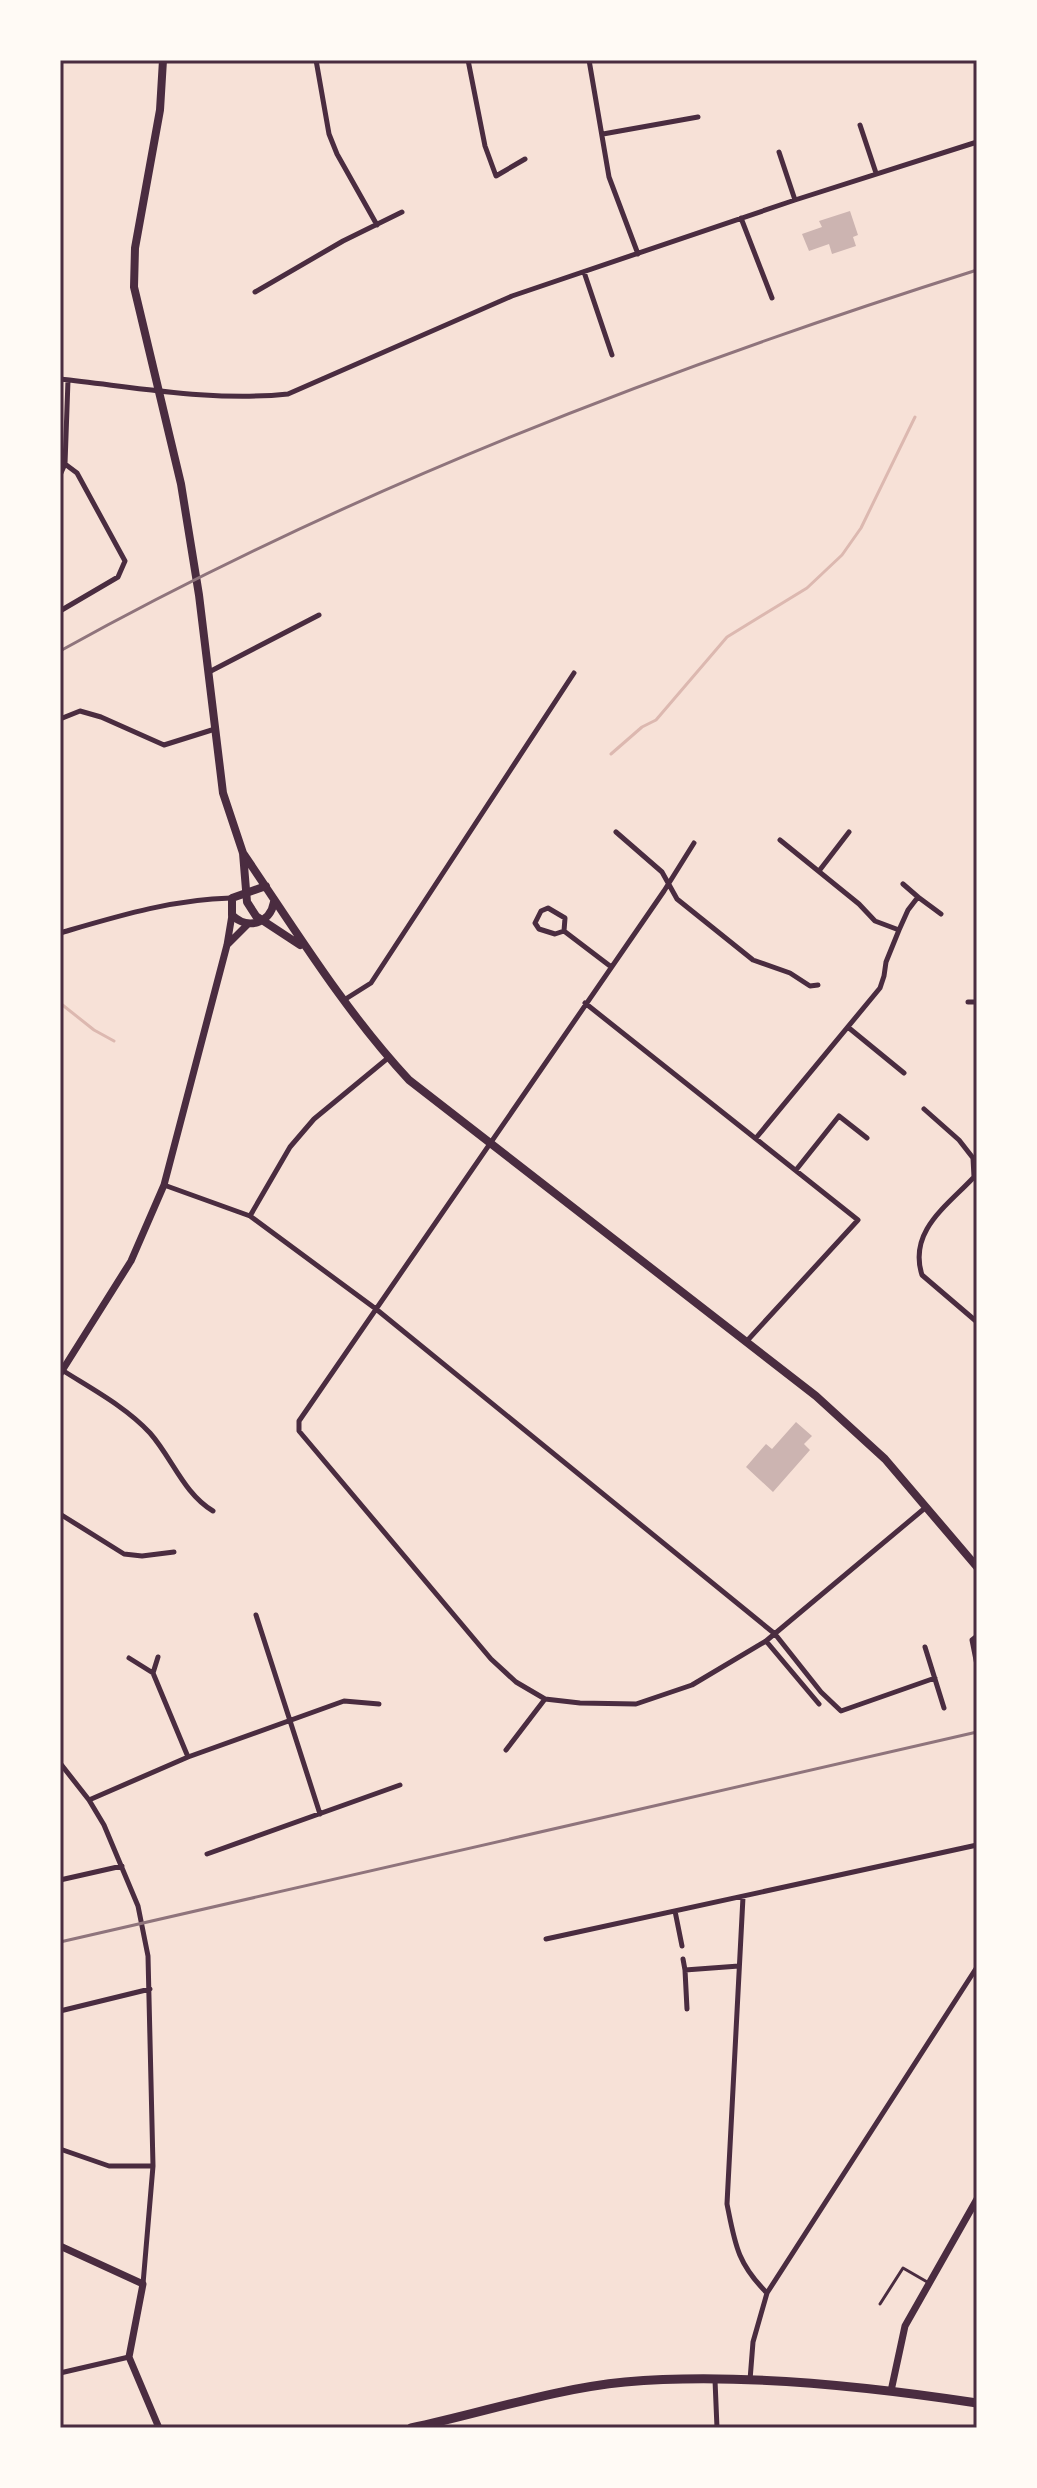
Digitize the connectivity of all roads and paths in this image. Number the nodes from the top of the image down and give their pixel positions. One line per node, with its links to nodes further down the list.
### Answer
1 (163, 60): 23 (main road)
2 (316, 60): 15 (street)
3 (468, 60): 10 (street)
4 (589, 60): 7 (street)
5 (698, 117): 7 (street)
6 (860, 125): 11 (street)
7 (603, 134): 16 (street)
8 (977, 142): 11 (street)
9 (779, 152): 12 (street)
10 (525, 159)
11 (876, 173): 12 (street)
12 (795, 200): 14 (street)
13 (402, 212): 15 (street)
14 (741, 218): 16 (street); 19 (street)
15 (377, 225): 18 (street)
16 (638, 254): 17 (street)
17 (584, 272): 20 (street); 23 (street)
18 (255, 292)
19 (772, 298)
20 (612, 355)
21 (60, 379): 22 (street)
22 (68, 380): 23 (street); 24 (street)
23 (157, 391): 28 (main road)
24 (65, 464): 25 (street); 26 (street)
25 (60, 475)
26 (60, 611)
27 (319, 615): 28 (street)
28 (209, 672): 31 (main road)
29 (574, 673): 56 (street)
30 (60, 719): 31 (street)
31 (215, 729): 36 (main road)
32 (616, 832): 38 (street)
33 (849, 832): 37 (street)
34 (780, 840): 37 (street)
35 (694, 843): 38 (street)
36 (243, 853): 40 (main road); 41 (main road)
37 (819, 871): 49 (street)
38 (669, 882): 54 (street); 55 (street)
39 (903, 884): 42 (street)
40 (266, 886): 41 (main road); 44 (main road)
41 (246, 894): 43 (main road); 47 (main road)
42 (918, 897): 45 (street); 49 (street)
43 (232, 898): 46 (main road); 51 (street)
44 (274, 901): 47 (main road); 53 (main road)
45 (941, 914)
46 (232, 915): 48 (main road); 52 (street)
47 (264, 920): 48 (main road); 53 (main road)
48 (248, 924): 52 (street)
49 (899, 930): 60 (street)
50 (564, 931): 50 (street); 54 (street)
51 (60, 933)
52 (227, 945): 69 (street)
53 (307, 950): 56 (main road)
54 (610, 966): 59 (street)
55 (818, 985)
56 (344, 1000): 61 (main road)
57 (968, 1002): 58 (street)
58 (977, 1002)
59 (585, 1003): 64 (street); 66 (street)
60 (849, 1028): 62 (street); 64 (street)
61 (388, 1058): 66 (main road); 70 (street)
62 (904, 1073)
63 (924, 1109): 68 (street)
64 (756, 1138): 67 (street)
65 (867, 1138): 67 (street)
66 (491, 1142): 71 (street); 73 (main road)
67 (796, 1170): 73 (street)
68 (976, 1178): 72 (street)
69 (164, 1185): 70 (street); 74 (street)
70 (250, 1216): 71 (street)
71 (376, 1309): 81 (street); 90 (street)
72 (977, 1322)
73 (746, 1342): 75 (main road)
74 (61, 1372): 76 (street)
75 (926, 1507): 79 (main road); 81 (street)
76 (213, 1511)
77 (60, 1514): 78 (street)
78 (174, 1552)
79 (977, 1567)
80 (256, 1615): 94 (street)
81 (775, 1634): 83 (street); 89 (street)
82 (977, 1636): 87 (street)
83 (766, 1641): 90 (street); 92 (street)
84 (925, 1647): 89 (street)
85 (158, 1657): 88 (street)
86 (129, 1658): 88 (street)
87 (977, 1665)
88 (153, 1673): 96 (street)
89 (935, 1678): 93 (street)
90 (545, 1699): 95 (street)
91 (379, 1704): 94 (street)
92 (819, 1704)
93 (944, 1708)
94 (291, 1721): 96 (street); 100 (street)
95 (506, 1750)
96 (188, 1757): 99 (street)
97 (60, 1763): 99 (street)
98 (400, 1785): 100 (street)
99 (89, 1800): 103 (street)
100 (320, 1814): 102 (street)
101 (977, 1845): 105 (street)
102 (207, 1854)
103 (122, 1866): 104 (street); 113 (street)
104 (60, 1880)
105 (743, 1897): 106 (street); 110 (street)
106 (675, 1911): 107 (street); 108 (street)
107 (546, 1939)
108 (682, 1946)
109 (683, 1959): 112 (street)
110 (739, 1966): 112 (street); 122 (street)
111 (977, 1967): 122 (street)
112 (685, 1970): 114 (street)
113 (150, 1989): 115 (street); 117 (street)
114 (687, 2009)
115 (60, 2011)
116 (60, 2149): 117 (street)
117 (153, 2166): 121 (street)
118 (977, 2199): 120 (street)
119 (60, 2246): 121 (street)
120 (929, 2283): 123 (lane); 128 (street)
121 (143, 2284): 124 (street)
122 (767, 2293): 127 (street)
123 (880, 2304)
124 (129, 2357): 125 (street); 131 (street)
125 (60, 2373)
126 (715, 2380): 127 (highway); 130 (highway); 133 (street)
127 (750, 2381): 128 (highway)
128 (891, 2391): 129 (highway)
129 (977, 2403)
130 (433, 2426): 132 (highway)
131 (159, 2428)
132 (413, 2428)
133 (717, 2428)

